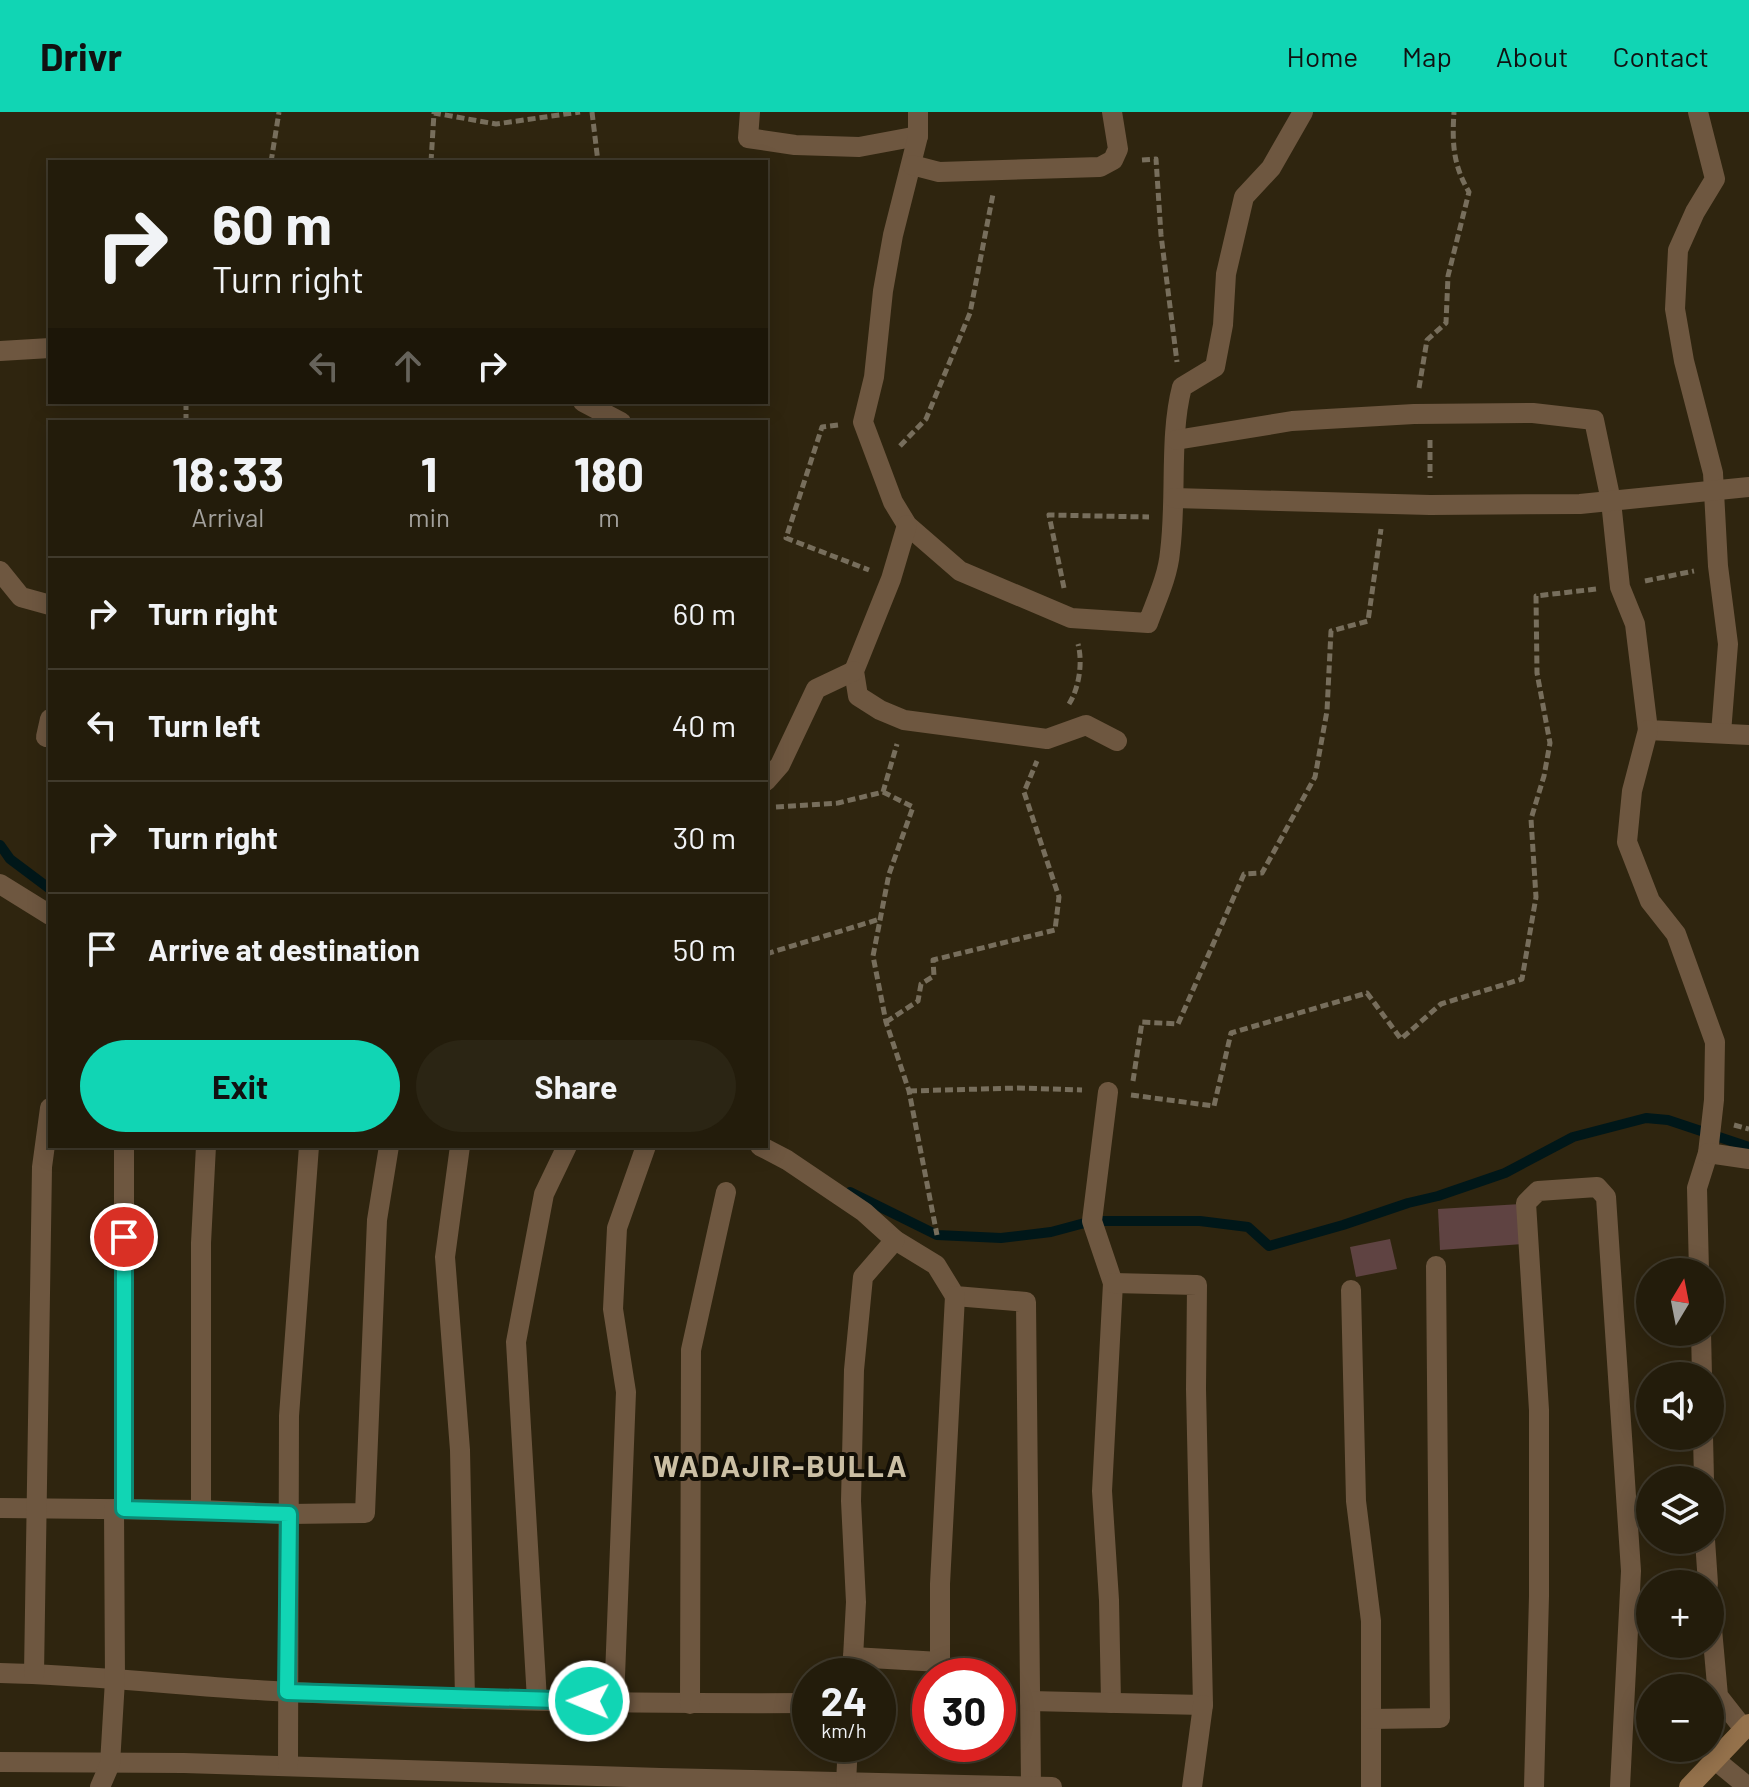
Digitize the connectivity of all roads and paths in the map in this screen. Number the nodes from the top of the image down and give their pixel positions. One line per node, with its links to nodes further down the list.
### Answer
1 (279, 112): 11 (path)
2 (580, 112): 12 (path)
3 (592, 112): 13 (path)
4 (750, 112): 10 (street)
5 (918, 112): 10 (street)
6 (1112, 112): 14 (street)
7 (1303, 112): 19 (street)
8 (1454, 112): 21 (path)
9 (1698, 112): 27 (street)
10 (918, 136): 15 (street)
11 (271, 160)
12 (431, 160)
13 (598, 160)
14 (1113, 160): 16 (street); 19 (path)
15 (912, 165): 16 (street); 23 (street)
16 (998, 171): 25 (path)
17 (48, 348): 18 (street)
18 (0, 351)
19 (1182, 387): 24 (street)
20 (587, 404): 22 (street)
21 (1414, 414): 24 (street); 29 (street); 31 (path)
22 (617, 420)
23 (863, 422): 25 (street); 35 (path)
24 (1176, 440): 28 (street)
25 (875, 461): 32 (street)
26 (1749, 487): 27 (street)
27 (1714, 489): 29 (street); 33 (street)
28 (1174, 498): 30 (street); 32 (street)
29 (1611, 501): 31 (street); 36 (street)
30 (1385, 504): 31 (street); 53 (path)
31 (1430, 505)
32 (907, 525): 35 (street)
33 (1718, 566): 36 (path); 41 (street)
34 (0, 571): 37 (street)
35 (891, 579): 38 (street)
36 (1620, 587): 40 (street); 53 (path)
37 (48, 604)
38 (854, 671): 39 (street); 44 (street)
39 (904, 720): 43 (street); 45 (path)
40 (1648, 730): 41 (street); 63 (street)
41 (1721, 733): 42 (street)
42 (1749, 735)
43 (1117, 741)
44 (768, 779)
45 (883, 792): 46 (path); 49 (path)
46 (768, 806)
47 (0, 884): 48 (street)
48 (48, 914)
49 (881, 918): 50 (path); 51 (path)
50 (768, 953)
51 (909, 1091): 52 (path); 68 (path)
52 (1108, 1092): 53 (path); 70 (street)
53 (1130, 1095)
54 (48, 1124): 74 (street)
55 (124, 1148): 75 (street)
56 (206, 1148): 76 (street)
57 (309, 1148): 77 (street)
58 (389, 1148): 77 (street)
59 (460, 1148): 85 (street)
60 (566, 1148): 86 (street)
61 (645, 1148): 88 (street)
62 (764, 1148): 66 (street)
63 (1708, 1153): 64 (street); 67 (street)
64 (1749, 1159)
65 (726, 1192): 91 (street)
66 (895, 1240): 68 (street); 78 (street)
67 (1699, 1258)
68 (936, 1265): 72 (street)
69 (1436, 1266): 93 (street)
70 (1113, 1283): 90 (street); 92 (street)
71 (1351, 1290): 93 (street)
72 (955, 1296): 80 (street); 87 (street)
73 (0, 1508): 74 (street)
74 (36, 1508): 75 (street); 82 (street)
75 (119, 1509): 76 (street); 83 (street)
76 (201, 1510): 77 (street)
77 (289, 1514): 84 (street)
78 (852, 1658)
79 (1715, 1658): 94 (street)
80 (896, 1664)
81 (0, 1673): 82 (street)
82 (34, 1674): 83 (street)
83 (115, 1680): 84 (street); 100 (street)
84 (287, 1692): 85 (street); 101 (street)
85 (465, 1699): 86 (street)
86 (537, 1700): 88 (street)
87 (1030, 1701): 90 (street); 107 (street)
88 (614, 1702): 91 (street)
89 (792, 1703): 91 (street)
90 (1111, 1703): 92 (street)
91 (690, 1704)
92 (1203, 1705): 109 (street)
93 (1371, 1719): 110 (street)
94 (1746, 1726): 95 (street)
95 (1724, 1749)
96 (0, 1762): 100 (street)
97 (847, 1762): 104 (street)
98 (1711, 1762): 113 (street)
99 (1718, 1762): 114 (street)
100 (110, 1764): 101 (street); 105 (street)
101 (288, 1766): 102 (street)
102 (491, 1780): 103 (street)
103 (661, 1783): 104 (street)
104 (846, 1783): 106 (street)
105 (100, 1787)
106 (1016, 1787): 107 (street)
107 (1031, 1787): 108 (street)
108 (1052, 1787)
109 (1192, 1787)
110 (1371, 1787)
111 (1534, 1787): 112 (street)
112 (1620, 1787)
113 (1689, 1787)
114 (1748, 1787)

